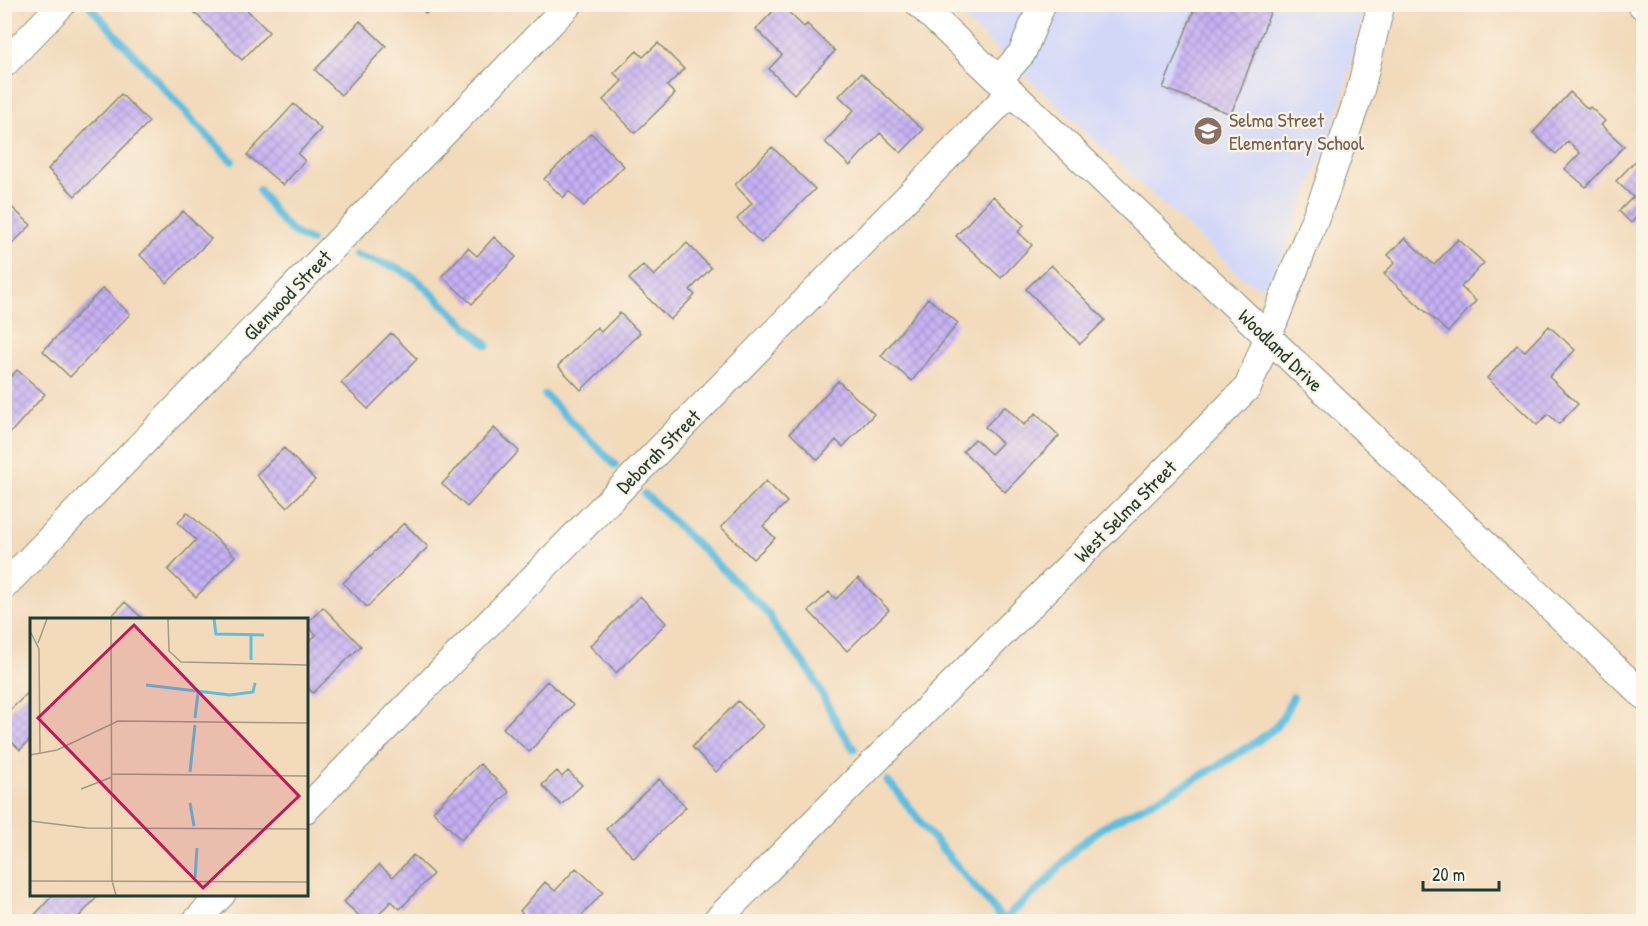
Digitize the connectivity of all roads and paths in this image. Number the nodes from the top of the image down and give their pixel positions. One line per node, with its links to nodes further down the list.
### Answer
1 (62, 4): 6 (street)
2 (570, 4): 9 (street, Glenwood Street)
3 (919, 4): 7 (street, Woodland Drive)
4 (1042, 4): 7 (street, Deborah Street)
5 (1381, 4): 8 (street, West Selma Street)
6 (4, 64)
7 (1004, 86): 8 (street, Woodland Drive); 11 (street, Deborah Street)
8 (1268, 337): 10 (street, Woodland Drive); 14 (street, West Selma Street)
9 (4, 586)
10 (1644, 696)
11 (308, 807)
12 (220, 896): 13 (street)
13 (195, 921)
14 (715, 921)

